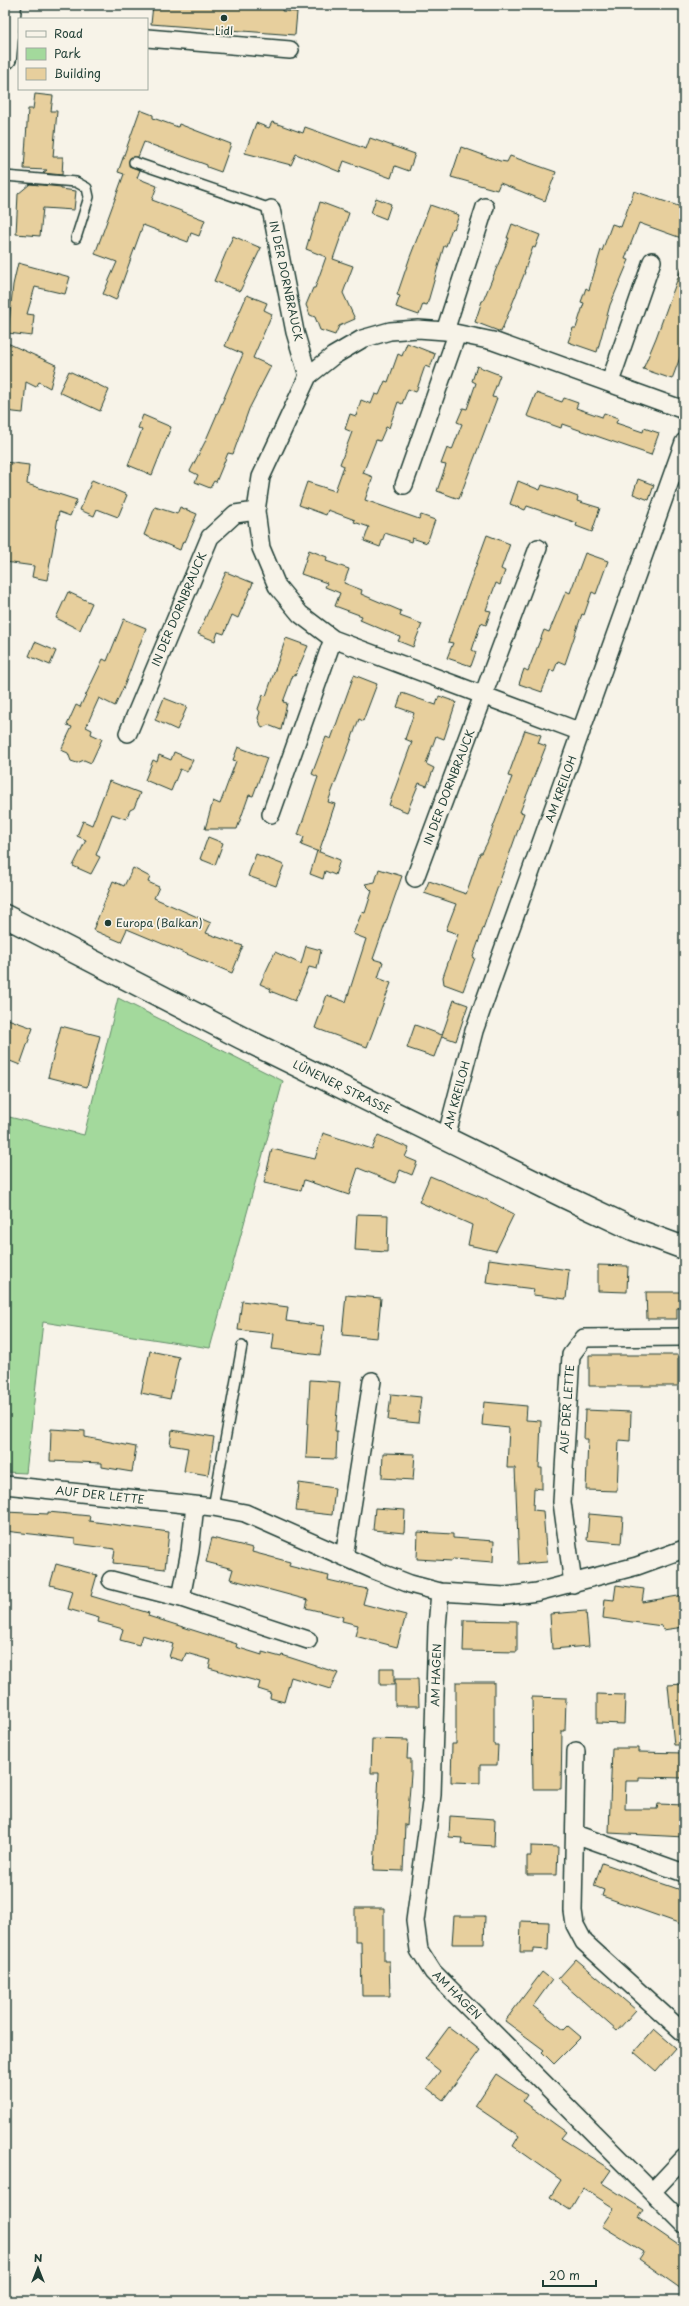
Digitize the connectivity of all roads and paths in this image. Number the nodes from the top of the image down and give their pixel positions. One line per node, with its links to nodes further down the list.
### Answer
1 (10, 5): 2 (main road)
2 (13, 28): 5 (main road)
3 (148, 38): 4 (street)
4 (290, 50)
5 (5, 58)
6 (134, 162): 9 (lane)
7 (5, 176): 10 (lane)
8 (485, 207): 12 (street)
9 (271, 209): 13 (street, IN DER DORNBRAUCK)
10 (76, 238)
11 (652, 261): 14 (street)
12 (451, 333): 13 (street); 14 (street); 17 (street)
13 (308, 376): 18 (street)
14 (610, 382): 15 (street)
15 (684, 410)
16 (684, 442): 22 (street, AM KREILOH)
17 (404, 485)
18 (256, 511): 20 (street); 23 (street, IN DER DORNBRAUCK)
19 (538, 548): 21 (street, IN DER DORNBRAUCK)
20 (333, 639): 21 (street); 24 (street)
21 (484, 696): 22 (street); 25 (street, IN DER DORNBRAUCK)
22 (581, 732): 27 (street, AM KREILOH)
23 (128, 733)
24 (271, 814)
25 (415, 878)
26 (5, 916): 27 (main road, LÜNENER STRASSE)
27 (446, 1138): 28 (main road, LÜNENER STRASSE)
28 (684, 1248)
29 (684, 1337): 38 (street, AUF DER LETTE)
30 (242, 1346): 34 (lane)
31 (372, 1381): 36 (street)
32 (5, 1485): 33 (street, AUF DER LETTE)
33 (195, 1505): 34 (street, AUF DER LETTE); 40 (street)
34 (213, 1507): 36 (street, AUF DER LETTE)
35 (684, 1549): 38 (street, AUF DER LETTE)
36 (344, 1557): 39 (street, AUF DER LETTE)
37 (110, 1580): 40 (street)
38 (573, 1584): 39 (street, AUF DER LETTE)
39 (440, 1592): 47 (street, AM HAGEN)
40 (181, 1598): 41 (street)
41 (308, 1640)
42 (576, 1751): 43 (street)
43 (575, 1834): 44 (street); 45 (street)
44 (684, 1873)
45 (684, 2032)
46 (684, 2158): 47 (street)
47 (652, 2192): 48 (street, AM HAGEN)
48 (684, 2224)

